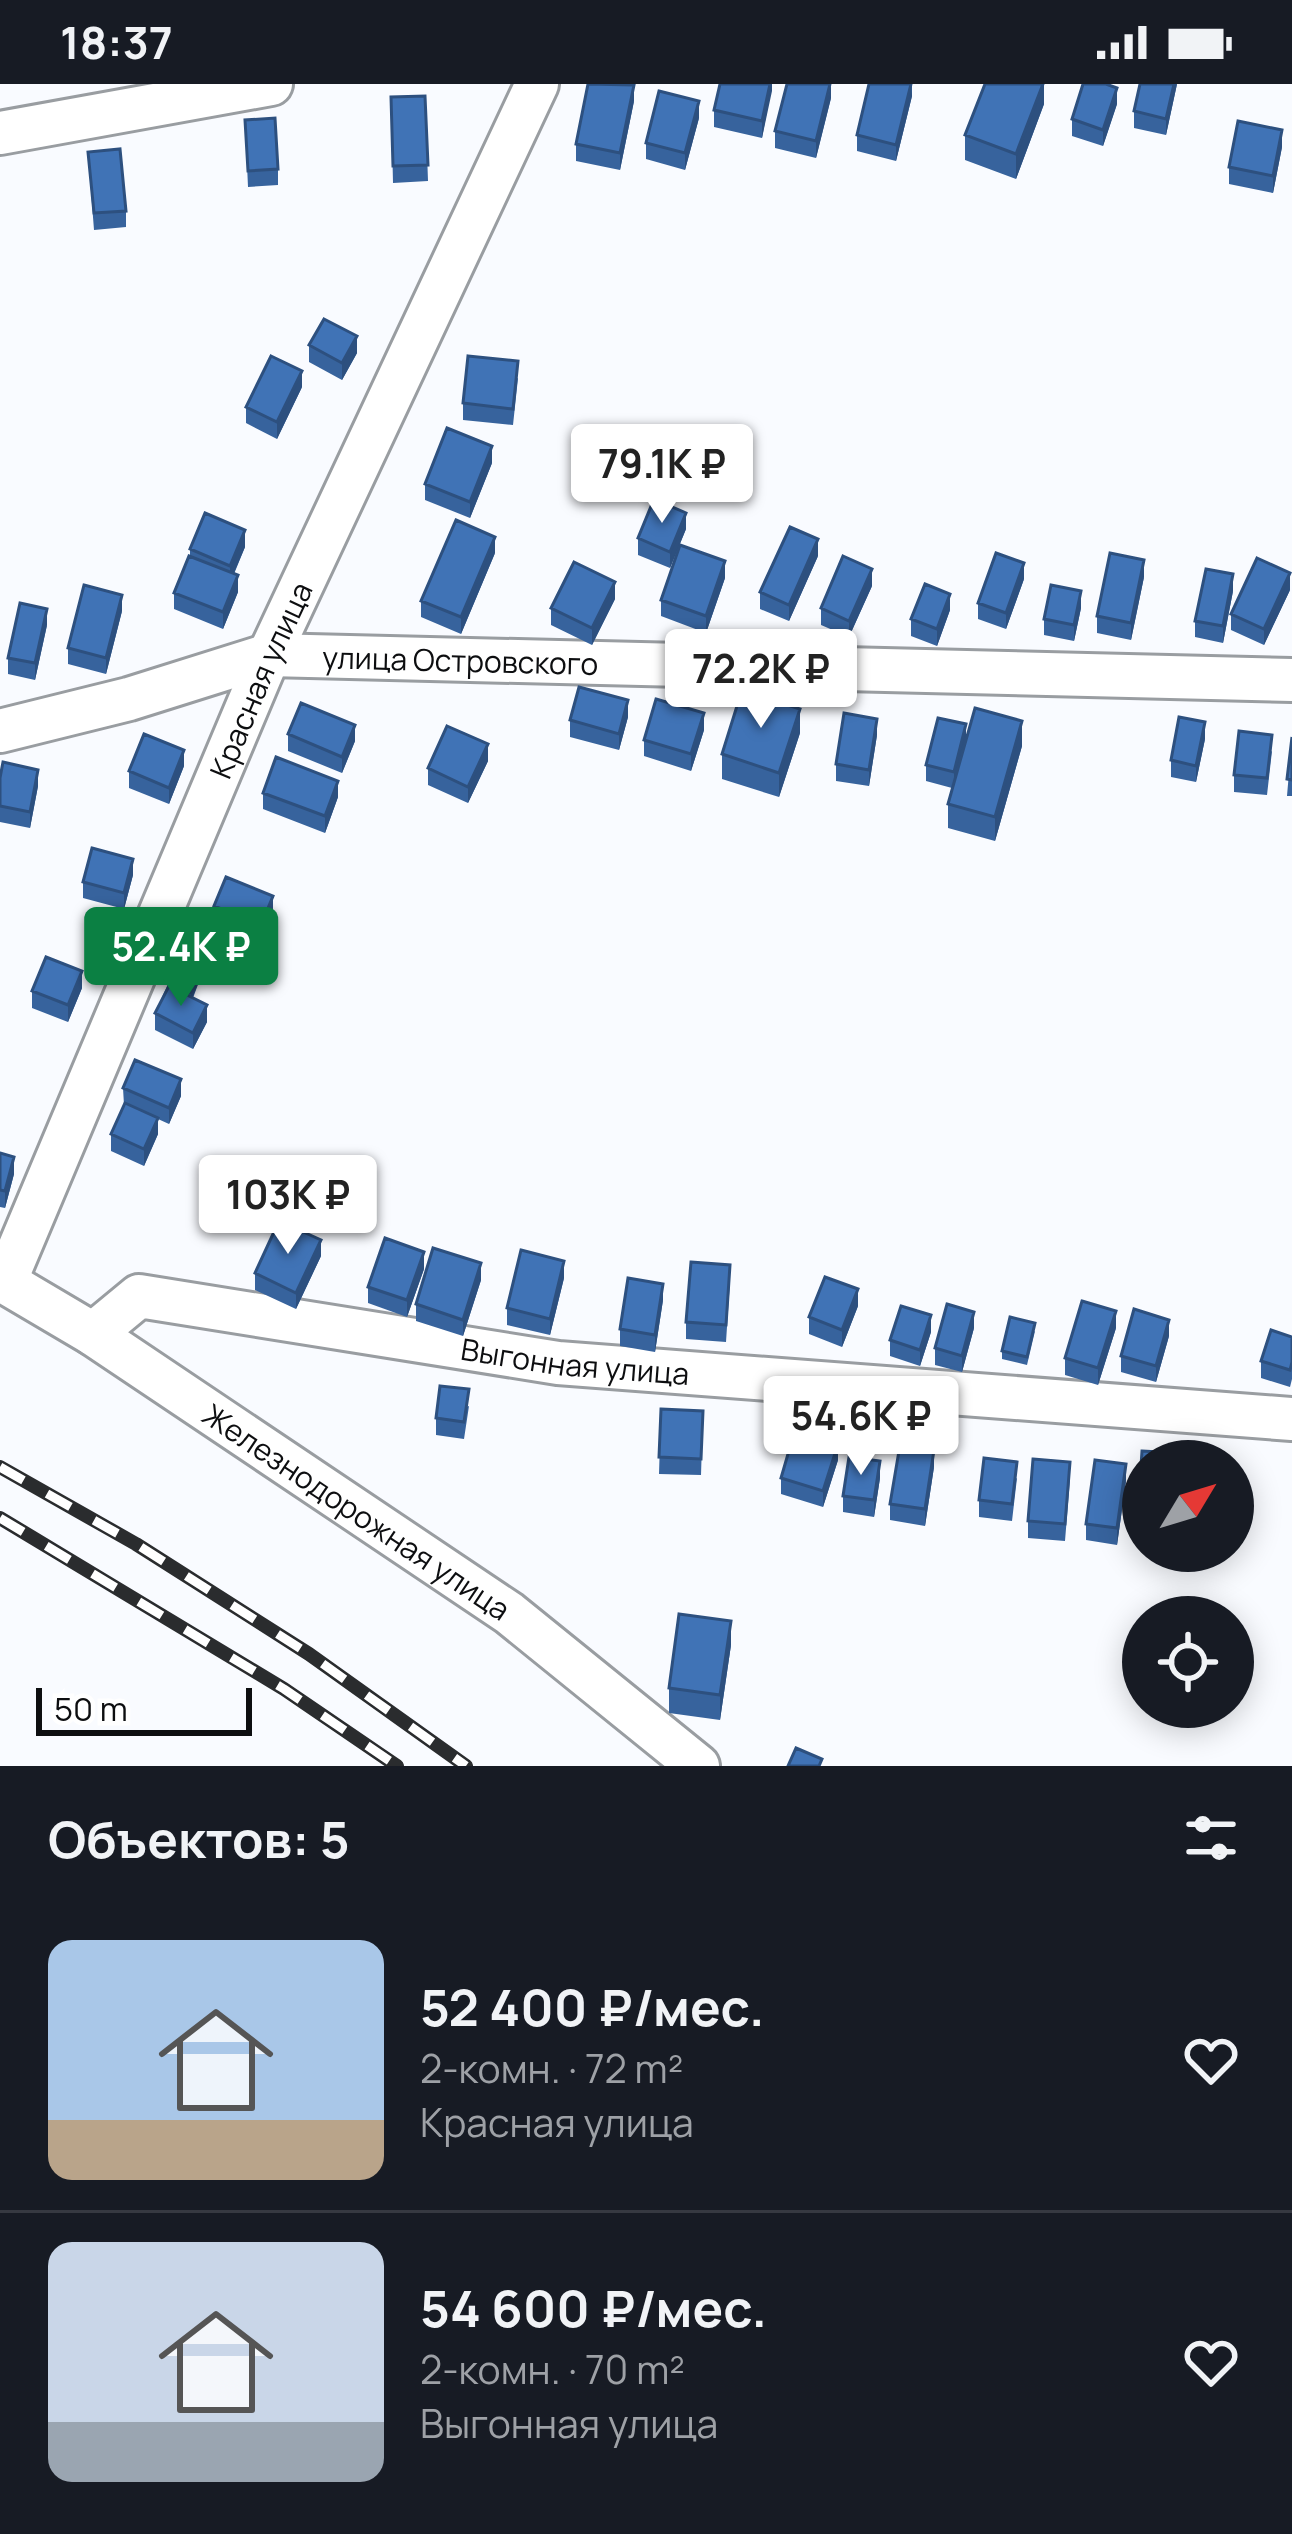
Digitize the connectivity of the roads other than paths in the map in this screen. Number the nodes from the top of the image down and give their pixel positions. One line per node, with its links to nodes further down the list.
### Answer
1 (271, 84): 3 (street)
2 (537, 84): 4 (street, Красная улица)
3 (0, 133)
4 (269, 655): 5 (street, улица Островского); 6 (street, улица Островского); 7 (street, Красная улица)
5 (1292, 680)
6 (0, 731)
7 (3, 1281): 8 (street, Железнодорожная улица)
8 (93, 1334): 9 (street, Выгонная улица); 10 (street, Железнодорожная улица)
9 (1292, 1419)
10 (698, 1766)

